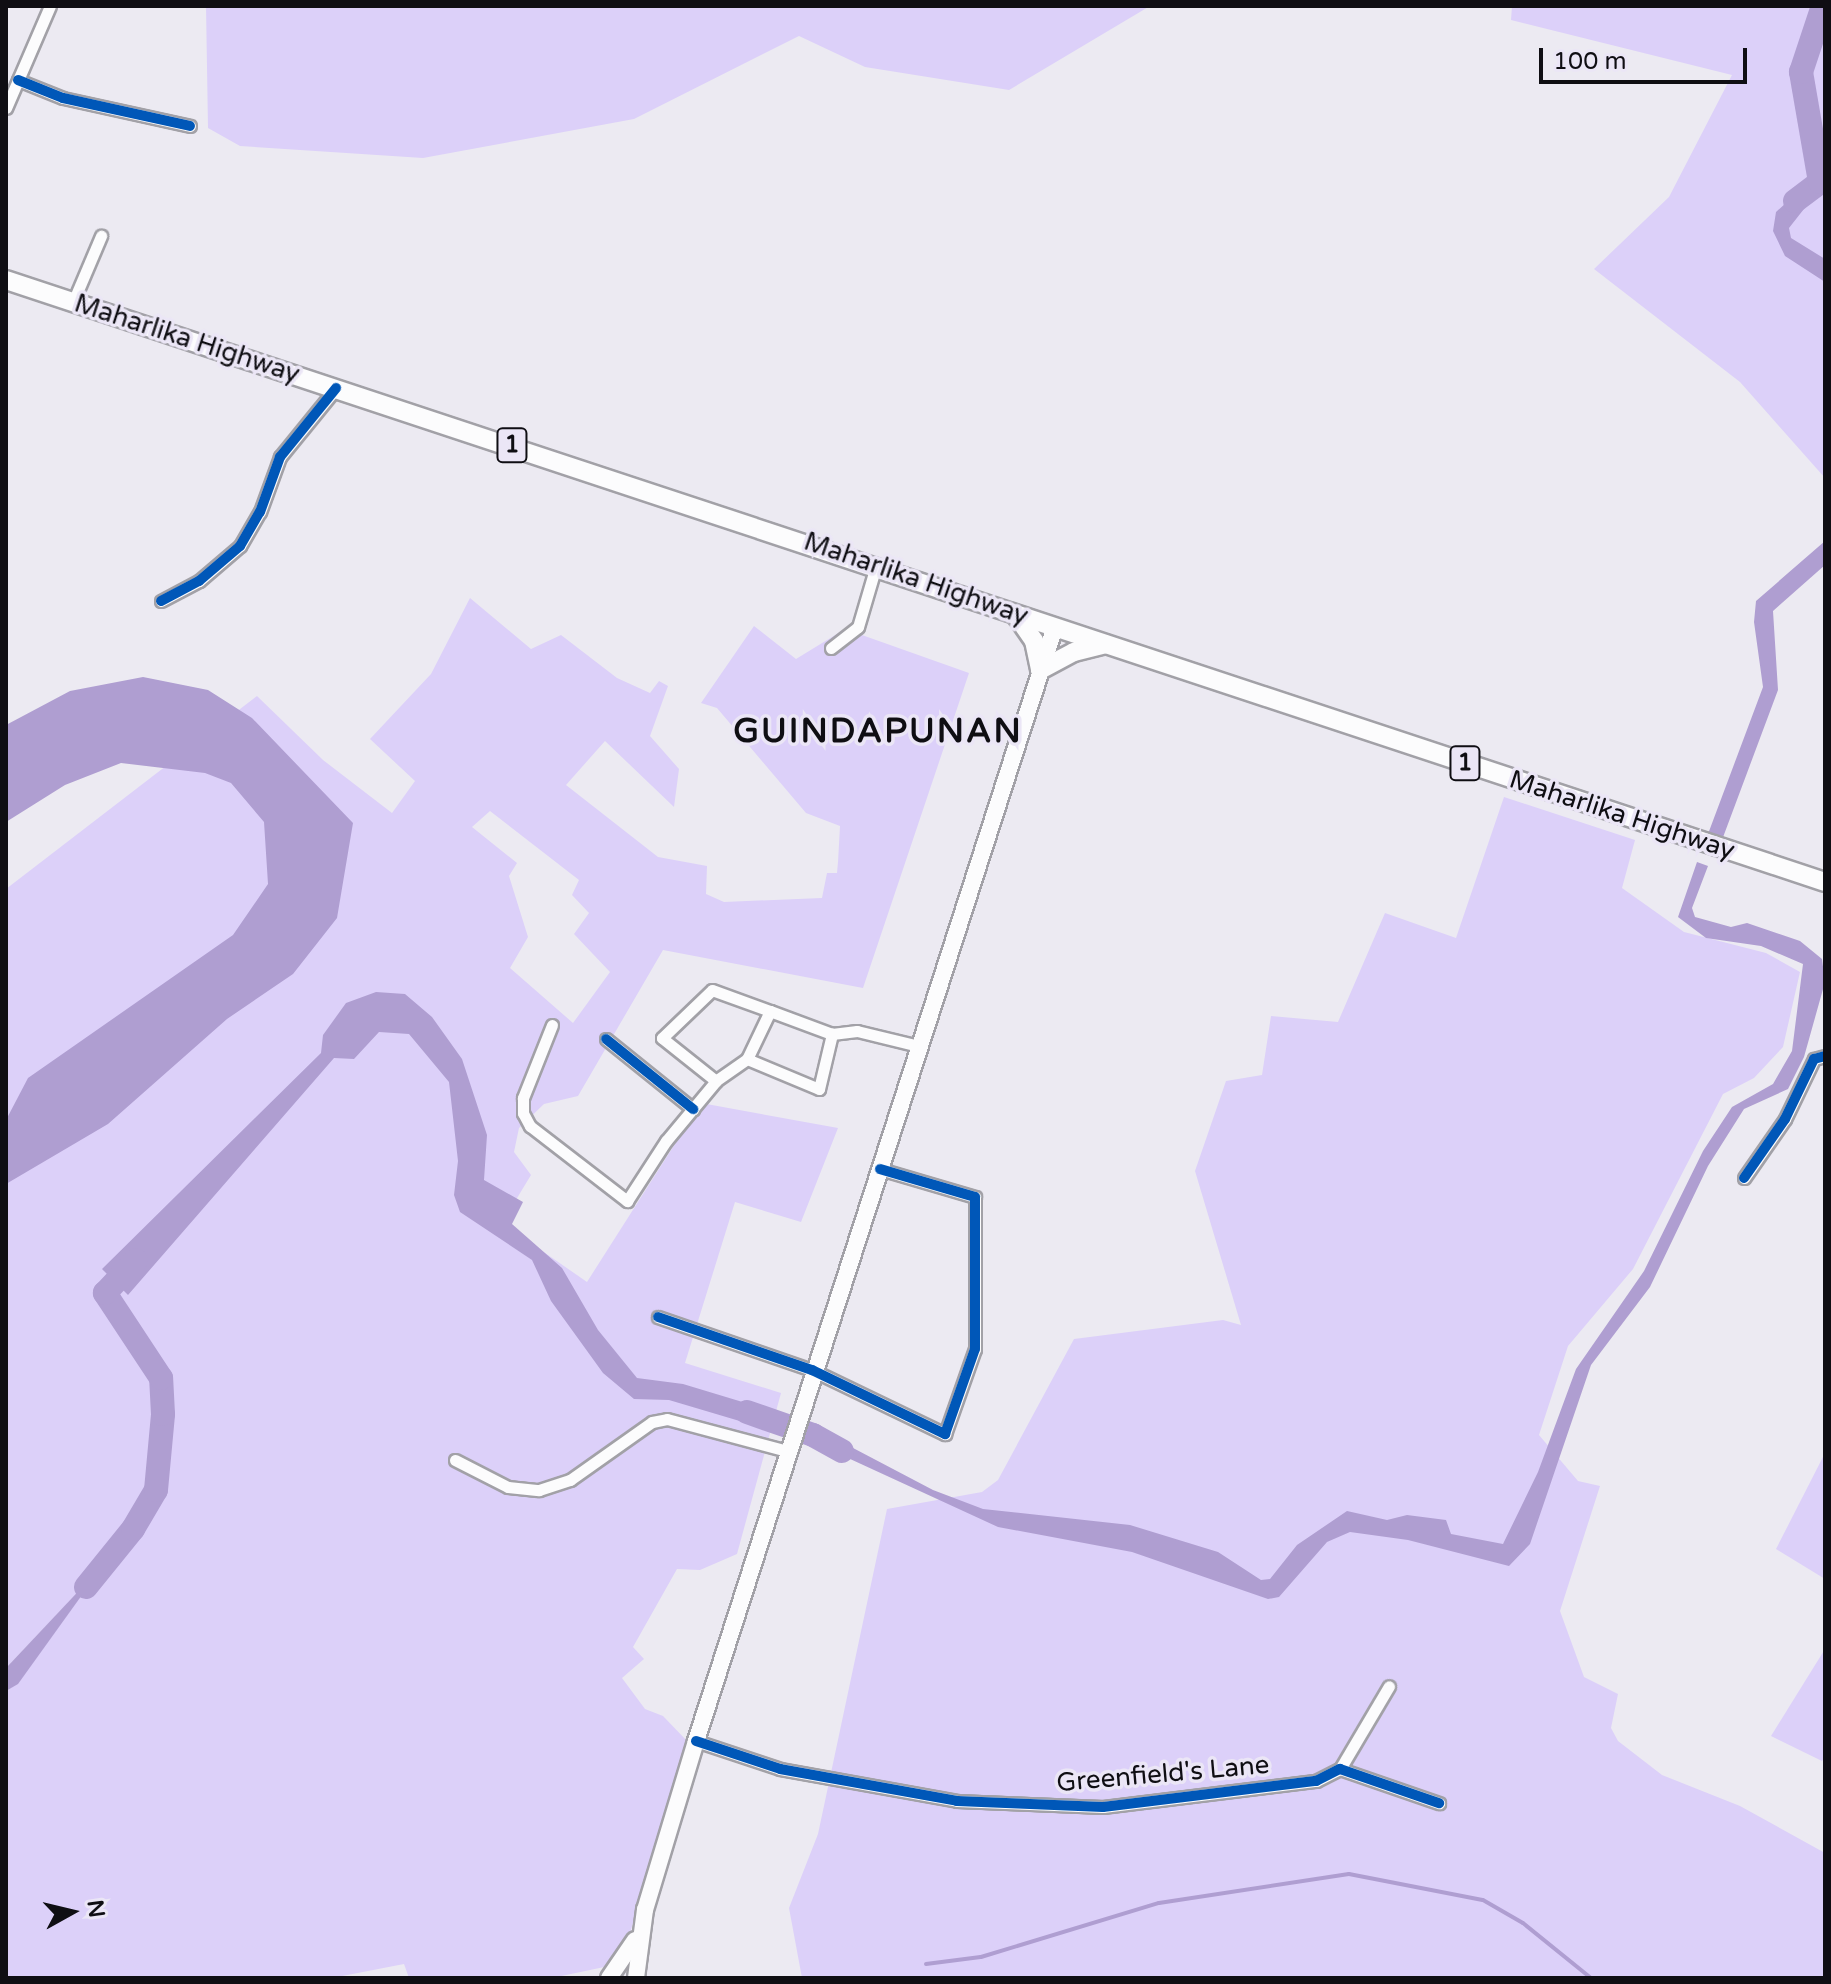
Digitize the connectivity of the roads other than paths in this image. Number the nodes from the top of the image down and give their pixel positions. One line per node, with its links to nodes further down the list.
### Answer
1 (50, 6): 2 (street)
2 (18, 80): 3 (street); 4 (street)
3 (6, 108)
4 (190, 126)
5 (101, 236): 7 (street)
6 (6, 280): 7 (highway, Maharlika Highway / 1)
7 (73, 302): 8 (highway, Maharlika Highway / 1)
8 (336, 388): 9 (highway, Maharlika Highway / 1); 10 (street)
9 (876, 566): 11 (highway, Maharlika Highway / 1); 14 (street)
10 (161, 601)
11 (1016, 615): 12 (highway, Maharlika Highway / 1); 15 (highway)
12 (1055, 627): 13 (highway, Maharlika Highway / 1); 15 (main road)
13 (1105, 644): 15 (highway); 16 (highway, Maharlika Highway / 1)
14 (831, 648)
15 (1040, 670): 21 (main road)
16 (1825, 882)
17 (770, 1011): 19 (street); 23 (street); 24 (street)
18 (552, 1025): 25 (street)
19 (832, 1034): 21 (street); 23 (street)
20 (606, 1039): 25 (street)
21 (919, 1046): 26 (main road)
22 (1825, 1056): 27 (street)
23 (747, 1059): 24 (street)
24 (716, 1081): 25 (street)
25 (693, 1109)
26 (880, 1169): 29 (main road); 29 (street)
27 (1744, 1178)
28 (658, 1317): 29 (street)
29 (812, 1370): 30 (main road)
30 (788, 1446): 31 (street); 33 (main road)
31 (455, 1460)
32 (1389, 1686): 34 (street)
33 (696, 1741): 34 (street, Greenfield's Lane); 36 (main road)
34 (1340, 1769): 35 (street)
35 (1439, 1803)
36 (642, 1924): 37 (main road); 38 (main road)
37 (610, 1978): 38 (main road)
38 (636, 1978)

